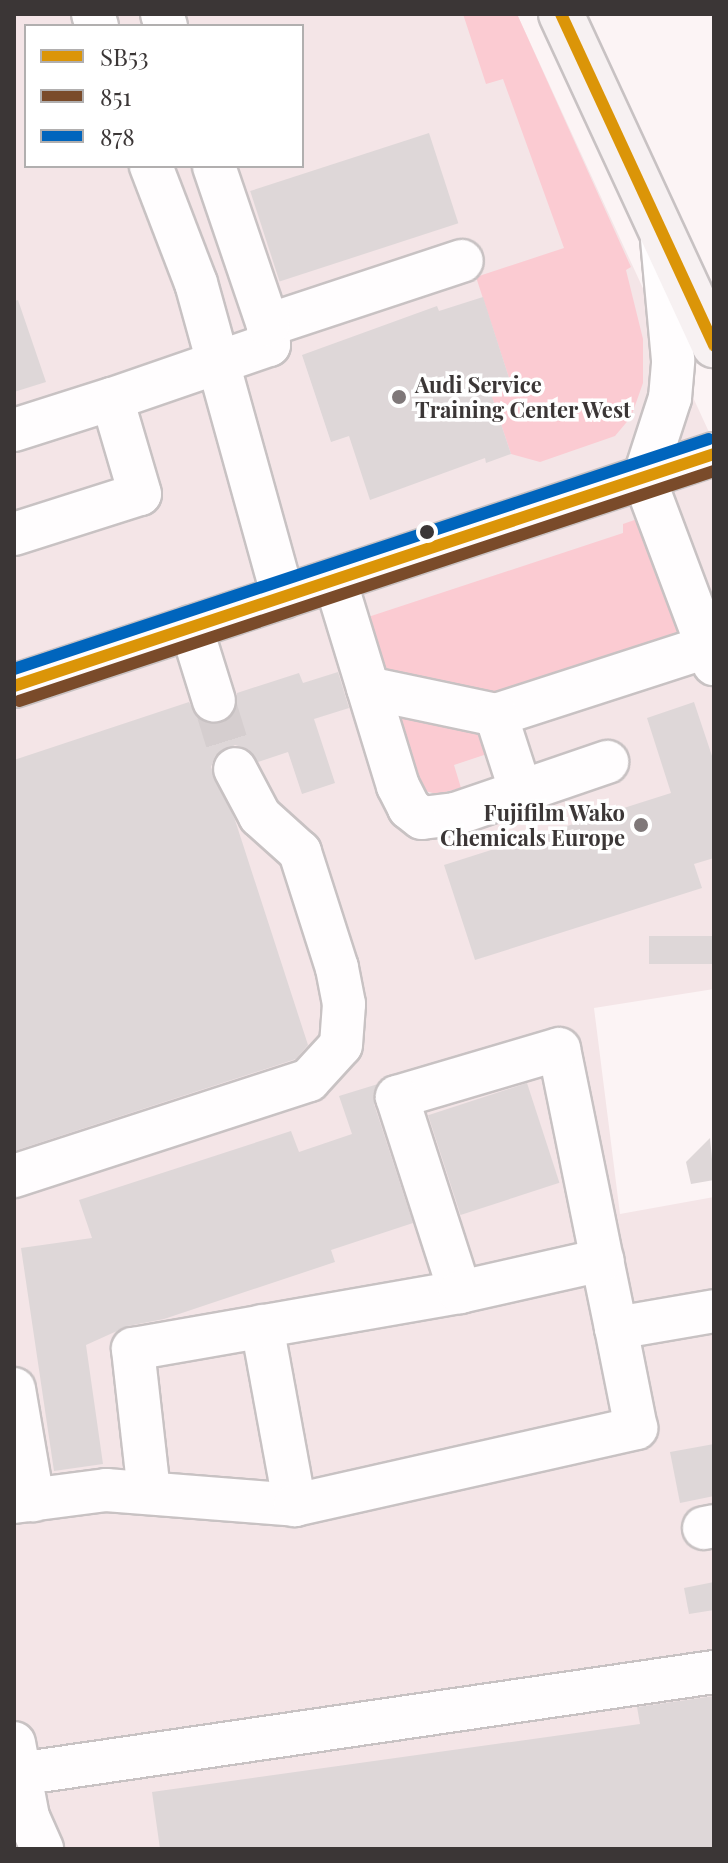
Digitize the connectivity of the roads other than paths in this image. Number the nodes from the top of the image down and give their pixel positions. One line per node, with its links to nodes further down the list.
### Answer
1 (561, 14): 4 (main road)
2 (152, 168): 8 (street)
3 (215, 168): 6 (street)
4 (661, 230): 7 (main road); 12 (street)
5 (462, 261): 6 (street)
6 (268, 325): 8 (street)
7 (714, 345)
8 (218, 364): 9 (street); 15 (street)
9 (112, 399): 10 (street); 13 (street)
10 (14, 430)
11 (714, 454): 12 (street)
12 (644, 478): 14 (street); 17 (street)
13 (14, 534)
14 (335, 580): 15 (street); 19 (street)
15 (283, 597): 16 (street)
16 (191, 627): 18 (street); 20 (street)
17 (710, 656): 21 (street)
18 (14, 686)
19 (368, 688): 21 (street); 24 (street)
20 (214, 701)
21 (496, 715): 24 (street)
22 (607, 762): 24 (street)
23 (235, 769): 25 (street)
24 (521, 792)
25 (14, 1176)
26 (602, 1260): 27 (street); 27 (street); 30 (street)
27 (460, 1292): 29 (street)
28 (714, 1311): 30 (street)
29 (262, 1326): 32 (street); 34 (street)
30 (616, 1328): 34 (street)
31 (14, 1389): 33 (street)
32 (149, 1492): 33 (street); 34 (street)
33 (24, 1501)
34 (295, 1505)
35 (714, 1672): 36 (street)
36 (16, 1758): 37 (street)
37 (42, 1849)

